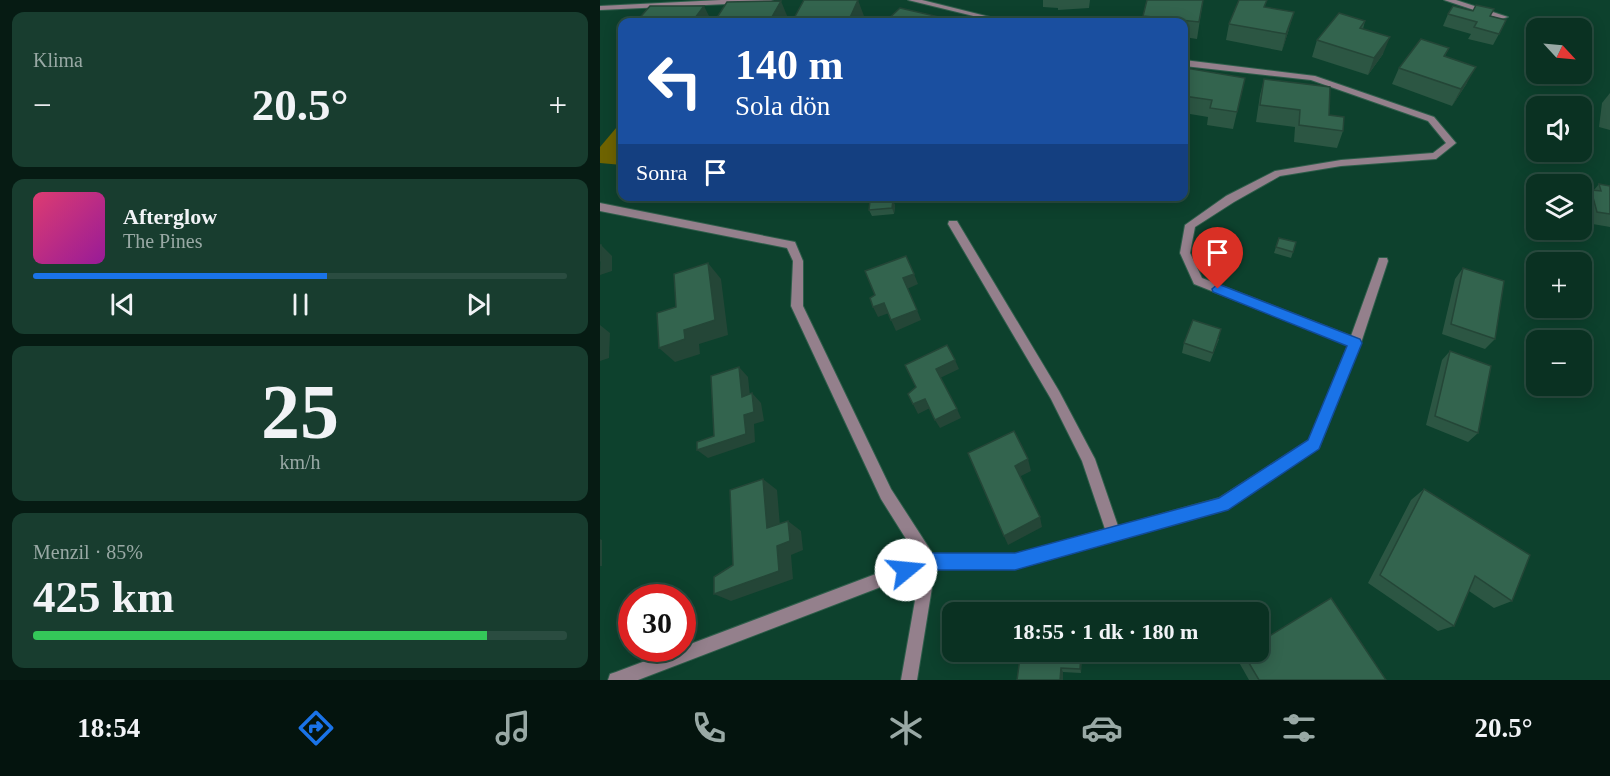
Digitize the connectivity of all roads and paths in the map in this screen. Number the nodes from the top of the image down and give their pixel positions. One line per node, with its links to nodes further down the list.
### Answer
1 (769, 0): 4 (street)
2 (912, 0): 6 (street)
3 (1448, 0): 5 (street)
4 (600, 8)
5 (1504, 16)
6 (989, 18)
7 (1188, 63): 11 (street)
8 (600, 207): 13 (street)
9 (953, 224): 12 (street)
10 (1383, 261): 11 (street)
11 (1355, 343): 12 (street)
12 (1114, 534): 13 (street)
13 (928, 561): 14 (street); 15 (street)
14 (616, 680)
15 (909, 680)

